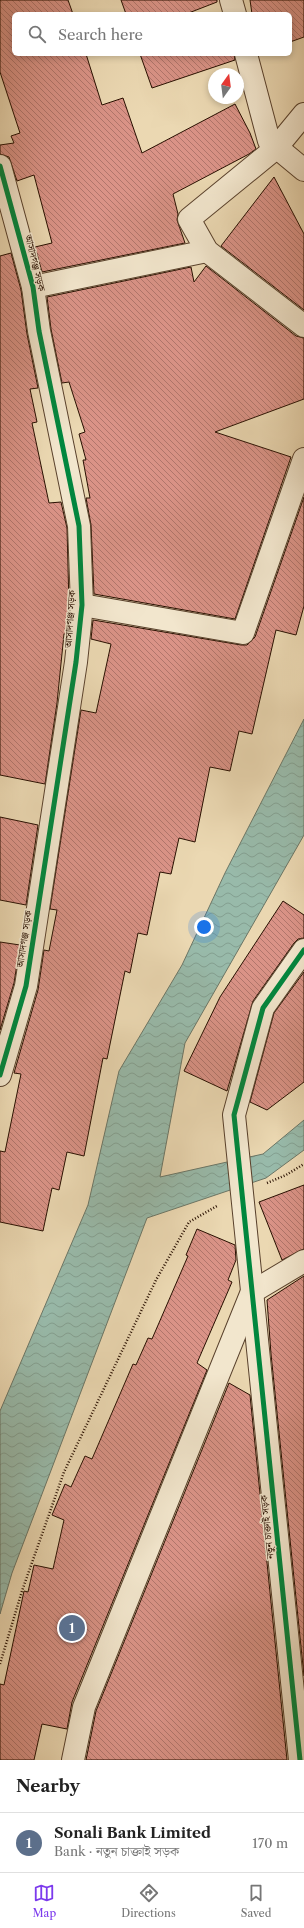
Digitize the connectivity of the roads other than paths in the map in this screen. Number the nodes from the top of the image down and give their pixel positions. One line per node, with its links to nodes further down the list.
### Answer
1 (231, 0): 2 (street)
2 (234, 12)
3 (247, 56): 5 (street)
4 (304, 114): 5 (street)
5 (276, 148): 7 (street); 8 (street)
6 (0, 166): 9 (street, আসাদগঞ্জ সড়ক)
7 (304, 170)
8 (208, 251): 9 (street); 10 (street)
9 (33, 287): 12 (street, আসাদগঞ্জ সড়ক)
10 (304, 326)
11 (304, 459): 12 (street)
12 (82, 605): 14 (street, আসাদগঞ্জ সড়ক)
13 (304, 950): 16 (street, নতুন চাক্তাই সড়ক)
14 (0, 1075)
15 (304, 1261): 16 (street)
16 (252, 1292): 17 (street); 18 (street, নতুন চাক্তাই সড়ক)
17 (72, 1760)
18 (300, 1760)

